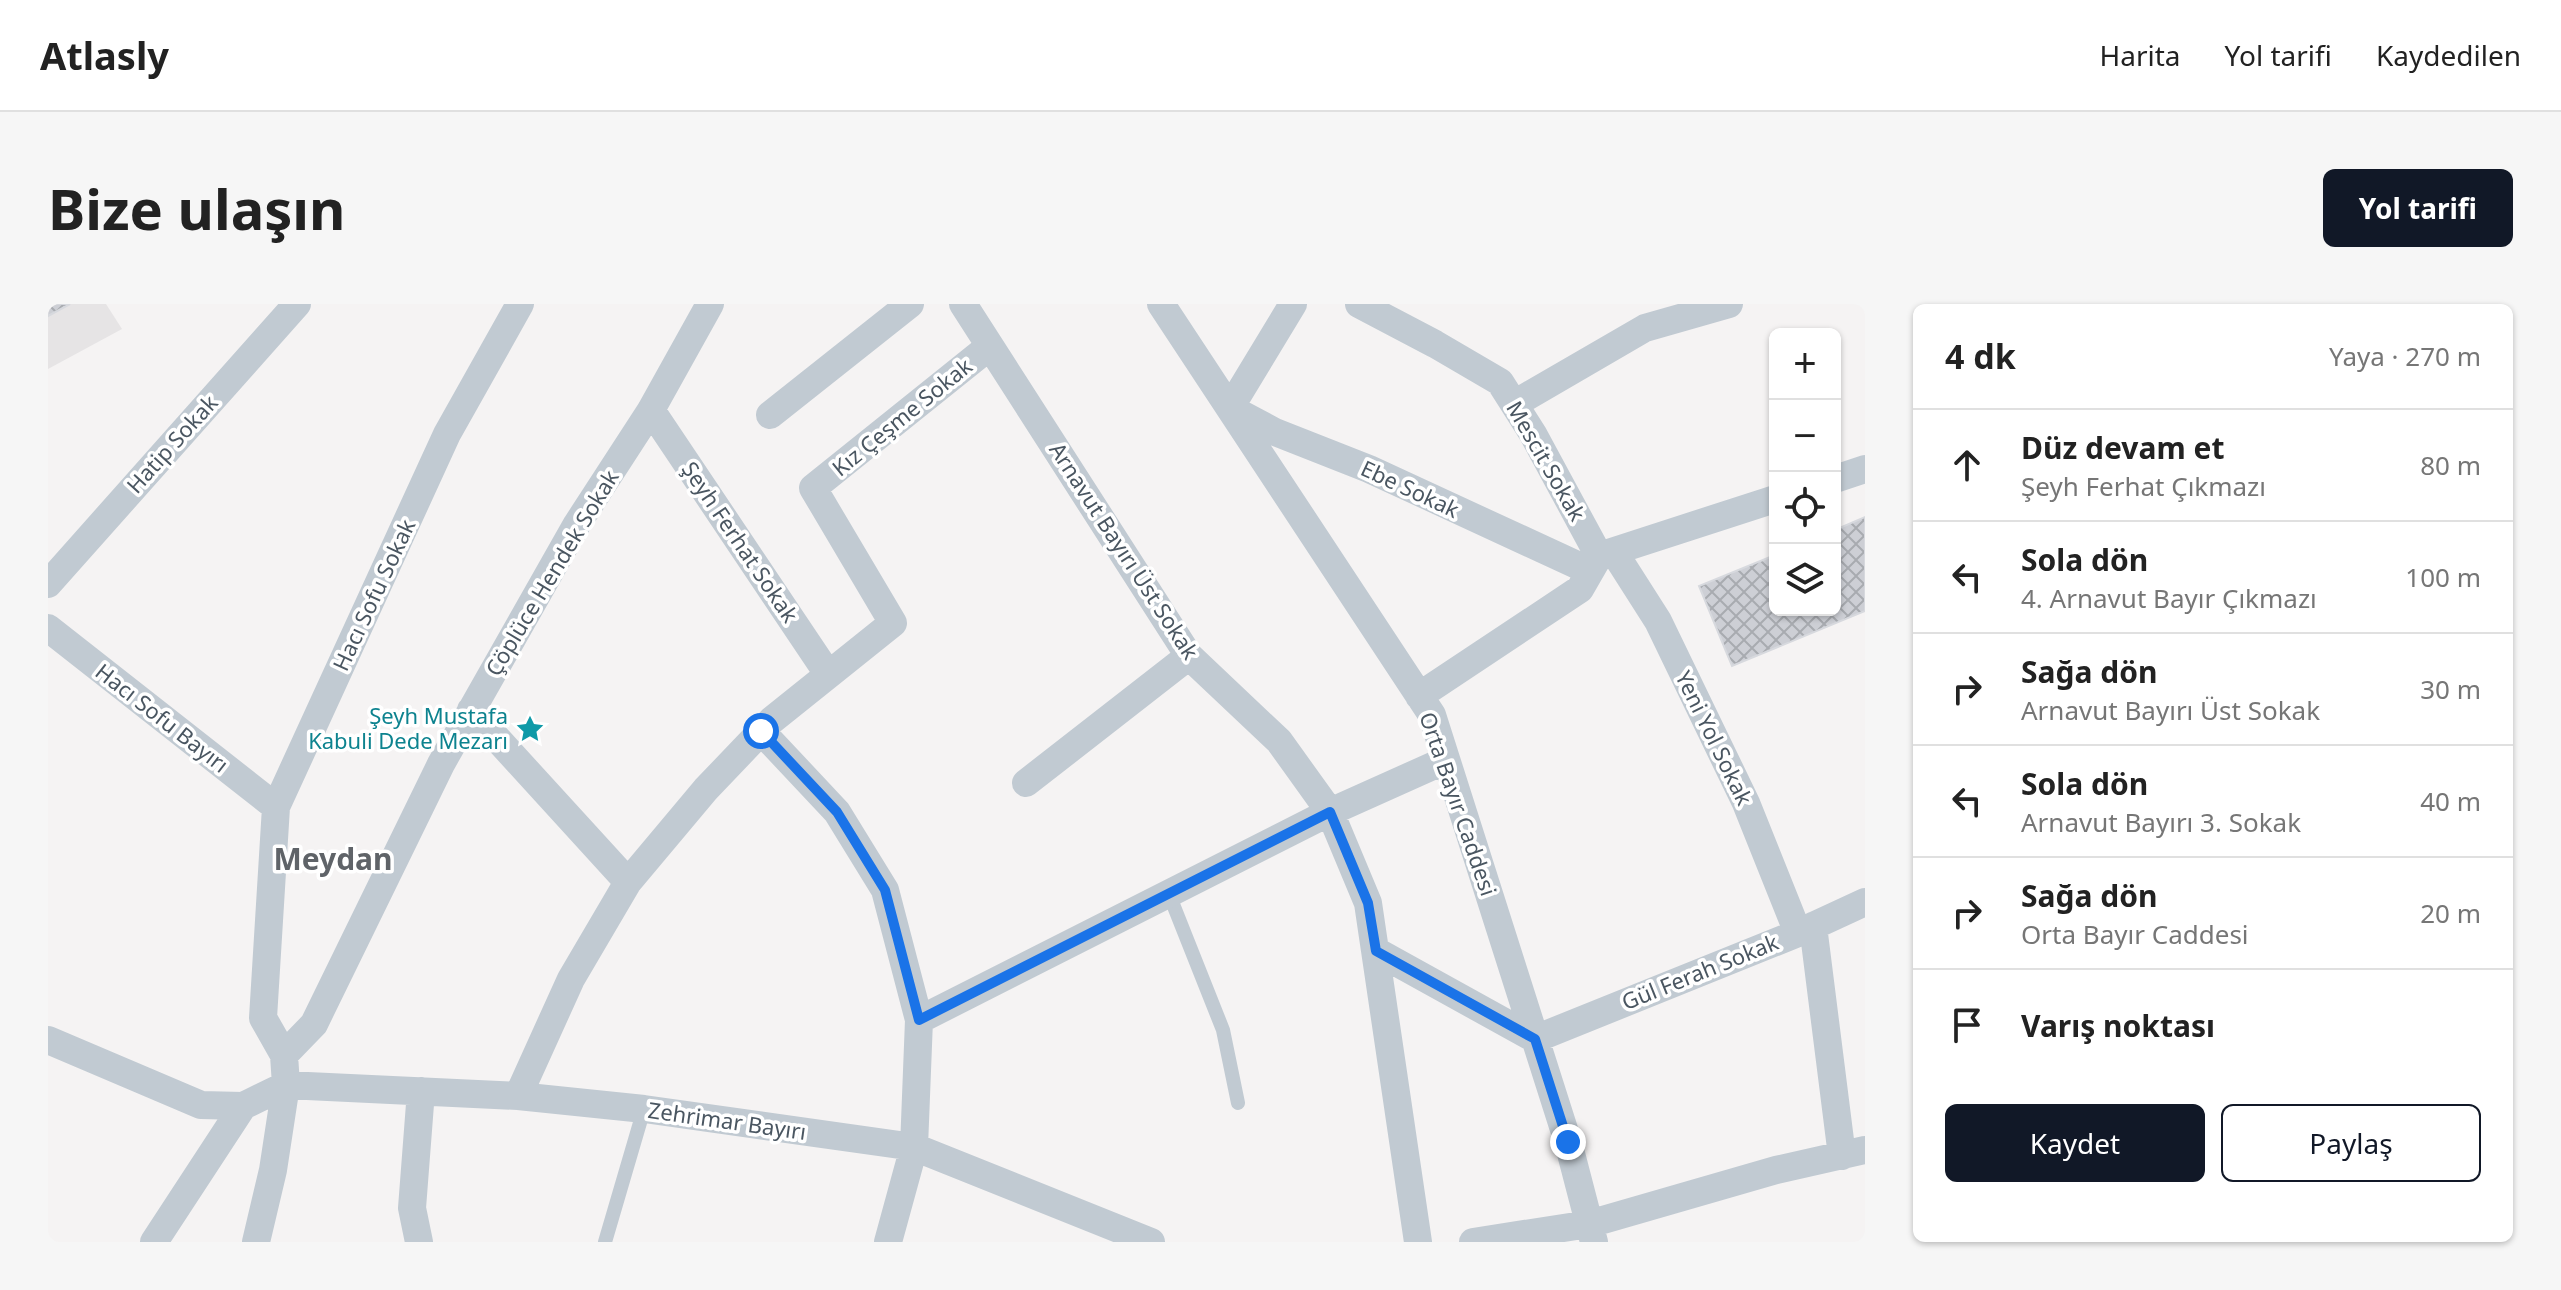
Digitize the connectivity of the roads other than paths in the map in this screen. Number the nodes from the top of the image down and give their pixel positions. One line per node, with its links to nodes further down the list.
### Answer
1 (297, 304): 20 (street, Hatip Sokak)
2 (520, 304): 29 (street, Hacı Sofu Sokak)
3 (710, 304): 14 (street, Çöplüce Hendek Sokak)
4 (910, 304): 15 (street)
5 (963, 304): 11 (street, Arnavut Bayırı Üst Sokak)
6 (1161, 304): 13 (street, Orta Bayır Caddesi)
7 (1293, 304): 13 (street)
8 (1359, 304): 12 (street, Mescit Sokak)
9 (1729, 304): 10 (street)
10 (1640, 316): 12 (street)
11 (990, 346): 22 (street, Arnavut Bayırı Üst Sokak); 23 (street, Kız Çeşme Sokak)
12 (1514, 404): 19 (street, Mescit Sokak)
13 (1230, 408): 19 (street, Ebe Sokak); 24 (street, Orta Bayır Caddesi)
14 (651, 410): 23 (street, Şeyh Ferhat Sokak); 25 (street, Çöplüce Hendek Sokak)
15 (770, 415)
16 (1865, 469): 17 (street)
17 (1841, 477)
18 (1769, 501): 19 (street)
19 (1601, 560): 24 (street); 34 (street, Yeni Yol Sokak)
20 (48, 584)
21 (48, 628): 29 (street, Hacı Sofu Bayırı)
22 (1189, 656): 28 (street); 30 (street, Arnavut Bayırı Üst Sokak)
23 (828, 674): 26 (street)
24 (1419, 696): 27 (street, Orta Bayır Caddesi)
25 (471, 710): 31 (street); 39 (street, Çöplüce Hendek Sokak)
26 (761, 731): 31 (street); 36 (street)
27 (1446, 760): 30 (street); 37 (street, Orta Bayır Caddesi)
28 (1026, 783)
29 (276, 807): 39 (street, Hacı Sofu Sokak)
30 (1330, 812): 32 (street); 35 (street, Arnavut Bayırı Üst Sokak)
31 (628, 882): 42 (street)
32 (1169, 894): 36 (street); 43 (lane)
33 (1865, 902): 34 (street, Gül Ferah Sokak)
34 (1805, 929): 37 (street, Gül Ferah Sokak); 47 (street, Yeni Yol Sokak)
35 (1376, 951): 37 (street); 55 (street, Arnavut Bayırı Üst Sokak)
36 (919, 1020): 46 (street)
37 (1535, 1039): 48 (street, Orta Bayır Caddesi)
38 (48, 1040): 44 (street)
39 (284, 1055): 40 (street, Hacı Sofu Sokak)
40 (286, 1085): 41 (street, Zehrimar Bayırı); 44 (street); 50 (street, Hacı Sofu Sokak)
41 (421, 1091): 42 (street, Zehrimar Bayırı); 51 (street)
42 (518, 1096): 45 (street, Zehrimar Bayırı)
43 (1238, 1103)
44 (243, 1106): 49 (street)
45 (644, 1109): 46 (street, Zehrimar Bayırı); 52 (lane)
46 (914, 1147): 53 (street); 54 (street, Zehrimar Bayırı)
47 (1854, 1153): 48 (street)
48 (1592, 1233): 56 (street)
49 (154, 1242)
50 (256, 1242)
51 (419, 1242)
52 (605, 1242)
53 (888, 1242)
54 (1151, 1242)
55 (1418, 1242)
56 (1473, 1242)

